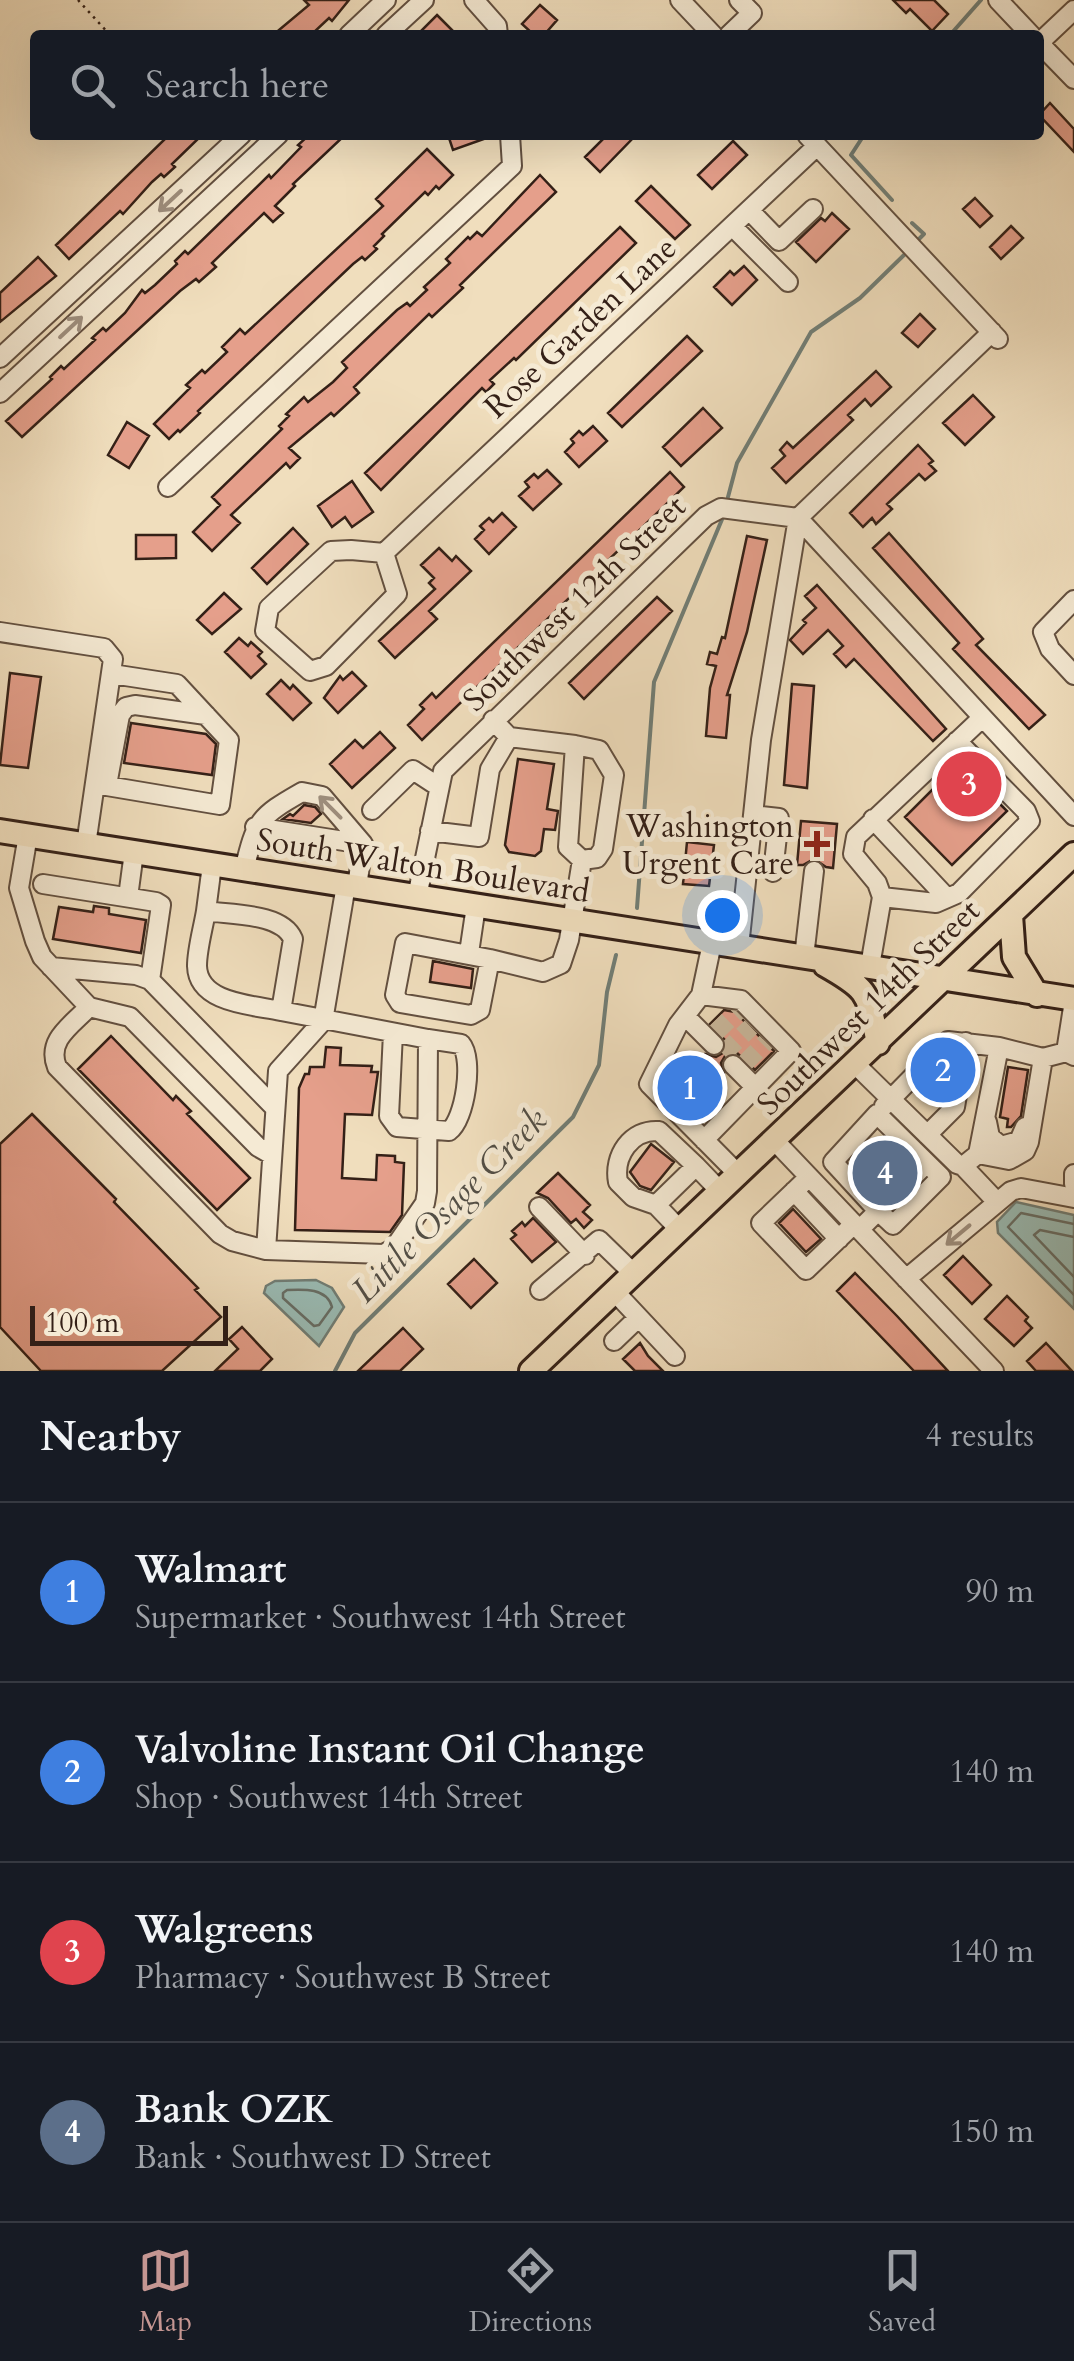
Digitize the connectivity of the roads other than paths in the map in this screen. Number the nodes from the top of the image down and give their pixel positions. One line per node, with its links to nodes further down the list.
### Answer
1 (386, 0): 8 (street)
2 (424, 0): 9 (street)
3 (474, 0): 10 (street)
4 (680, 0): 11 (street)
5 (998, 0): 13 (street)
6 (752, 4): 12 (street)
7 (1074, 10): 14 (street)
8 (353, 30)
9 (391, 30)
10 (497, 30)
11 (708, 30)
12 (733, 30)
13 (1026, 30)
14 (1044, 38)
15 (1044, 48): 16 (street)
16 (1074, 79)
17 (236, 140): 25 (street, one-way to 25)
18 (273, 140): 26 (street)
19 (510, 140): 29 (street)
20 (812, 140): 22 (street, Rose Garden Lane); 30 (street)
21 (813, 208): 24 (street)
22 (749, 210): 23 (street, Rose Garden Lane); 24 (street)
23 (732, 226): 24 (street); 31 (street, Rose Garden Lane)
24 (779, 241)
25 (116, 251): 26 (street); 27 (street)
26 (134, 268): 28 (street, one-way to 26)
27 (0, 358)
28 (0, 393)
29 (168, 486)
30 (798, 518): 37 (street); 38 (street, Southwest 12th Street); 47 (street)
31 (384, 553): 31 (street)
32 (1074, 600): 35 (street)
33 (0, 632): 34 (street)
34 (112, 674): 36 (street); 43 (street)
35 (1074, 675)
36 (206, 716): 43 (street); 43 (street)
37 (982, 718): 40 (street); 42 (street)
38 (493, 720): 39 (street); 44 (street, Southwest 12th Street)
39 (509, 737): 41 (street); 51 (street)
40 (953, 744): 45 (street); 49 (street)
41 (575, 745): 58 (street); 58 (street)
42 (1031, 771): 45 (street); 48 (street)
43 (101, 784): 55 (street)
44 (439, 787): 46 (street); 51 (street, Southwest 12th Street)
45 (1008, 793): 68 (street)
46 (372, 810)
47 (753, 815): 62 (street); 74 (street)
48 (1074, 816)
49 (873, 819): 66 (street); 68 (street)
50 (255, 826): 54 (street); 54 (street, one-way to 50); 60 (street)
51 (430, 830): 65 (street, Southwest 12th Street)
52 (0, 831): 53 (main road, South Walton Boulevard)
53 (28, 836): 55 (main road, South Walton Boulevard); 78 (street)
54 (363, 844): 64 (street)
55 (86, 845): 56 (main road, South Walton Boulevard)
56 (134, 852): 59 (main road, South Walton Boulevard); 67 (street)
57 (1074, 854): 71 (main road, Southwest 14th Street)
58 (582, 860): 72 (street)
59 (212, 865): 60 (main road, South Walton Boulevard); 70 (street)
60 (244, 870): 64 (main road, South Walton Boulevard)
61 (814, 871): 76 (street)
62 (773, 872)
63 (42, 884): 67 (street)
64 (351, 886): 65 (main road, South Walton Boulevard); 87 (street)
65 (416, 897): 69 (main road, South Walton Boulevard)
66 (882, 897): 68 (street); 77 (street)
67 (128, 898): 79 (street)
68 (947, 898)
69 (476, 906): 72 (main road, South Walton Boulevard); 75 (street)
70 (206, 911): 85 (street); 85 (street)
71 (1011, 915): 80 (main road, Southwest 14th Street); 81 (main road)
72 (572, 921): 73 (main road, South Walton Boulevard); 75 (street)
73 (712, 943): 74 (main road, South Walton Boulevard); 82 (street)
74 (739, 947): 76 (main road, South Walton Boulevard)
75 (480, 956): 75 (street)
76 (810, 958): 77 (main road, South Walton Boulevard); 91 (main road)
77 (870, 966): 80 (main road, South Walton Boulevard)
78 (51, 967): 79 (street); 84 (street)
79 (150, 980): 101 (street)
80 (943, 980): 81 (main road, South Walton Boulevard); 91 (main road, Southwest 14th Street)
81 (1037, 995): 83 (main road, South Walton Boulevard)
82 (701, 996): 86 (street); 99 (street)
83 (1074, 1000): 94 (street)
84 (89, 1007): 109 (street); 127 (street)
85 (282, 1011): 87 (street)
86 (685, 1016): 90 (street); 106 (street)
87 (323, 1021): 88 (street); 101 (street)
88 (393, 1033): 89 (street); 104 (street)
89 (428, 1039): 104 (street); 104 (street)
90 (712, 1039)
91 (878, 1042): 96 (main road, Southwest 14th Street)
92 (966, 1042): 93 (street); 100 (street); 105 (street)
93 (999, 1047): 95 (street); 103 (street)
94 (1070, 1054): 95 (street)
95 (1043, 1058): 98 (street)
96 (855, 1064): 100 (street); 107 (main road, Southwest 14th Street)
97 (739, 1066): 99 (street)
98 (1041, 1078): 103 (street); 108 (street)
99 (755, 1087): 106 (street)
100 (891, 1100): 102 (street); 105 (street)
101 (275, 1108): 109 (street)
102 (876, 1114): 110 (street); 123 (street)
103 (985, 1117): 108 (street)
104 (427, 1129): 127 (street)
105 (927, 1135): 112 (street)
106 (704, 1140): 114 (street)
107 (775, 1142): 114 (main road, Southwest 14th Street); 115 (street)
108 (978, 1154): 112 (street)
109 (272, 1155): 127 (street)
110 (927, 1163): 123 (street); 123 (street)
111 (696, 1166): 118 (street); 121 (street); 121 (street)
112 (963, 1166): 120 (street)
113 (1074, 1174): 116 (street)
114 (738, 1176): 118 (main road, Southwest 14th Street)
115 (809, 1177): 117 (street); 124 (street)
116 (1074, 1184)
117 (794, 1191): 126 (street); 126 (street)
118 (721, 1192): 125 (main road, Southwest 14th Street)
119 (1074, 1198): 120 (street)
120 (997, 1202): 130 (street, one-way to 130)
121 (656, 1205): 125 (street)
122 (539, 1207): 128 (street)
123 (878, 1211): 124 (street)
124 (856, 1227): 126 (street); 130 (street)
125 (680, 1230): 129 (main road, Southwest 14th Street)
126 (838, 1239)
127 (266, 1250)
128 (585, 1255): 129 (street); 131 (street)
129 (634, 1274): 132 (main road, Southwest 14th Street)
130 (906, 1279): 137 (street)
131 (540, 1290)
132 (615, 1292): 133 (street); 136 (main road, Southwest 14th Street)
133 (638, 1318): 134 (street); 135 (street)
134 (614, 1341)
135 (674, 1356)
136 (532, 1371)
137 (994, 1371)

